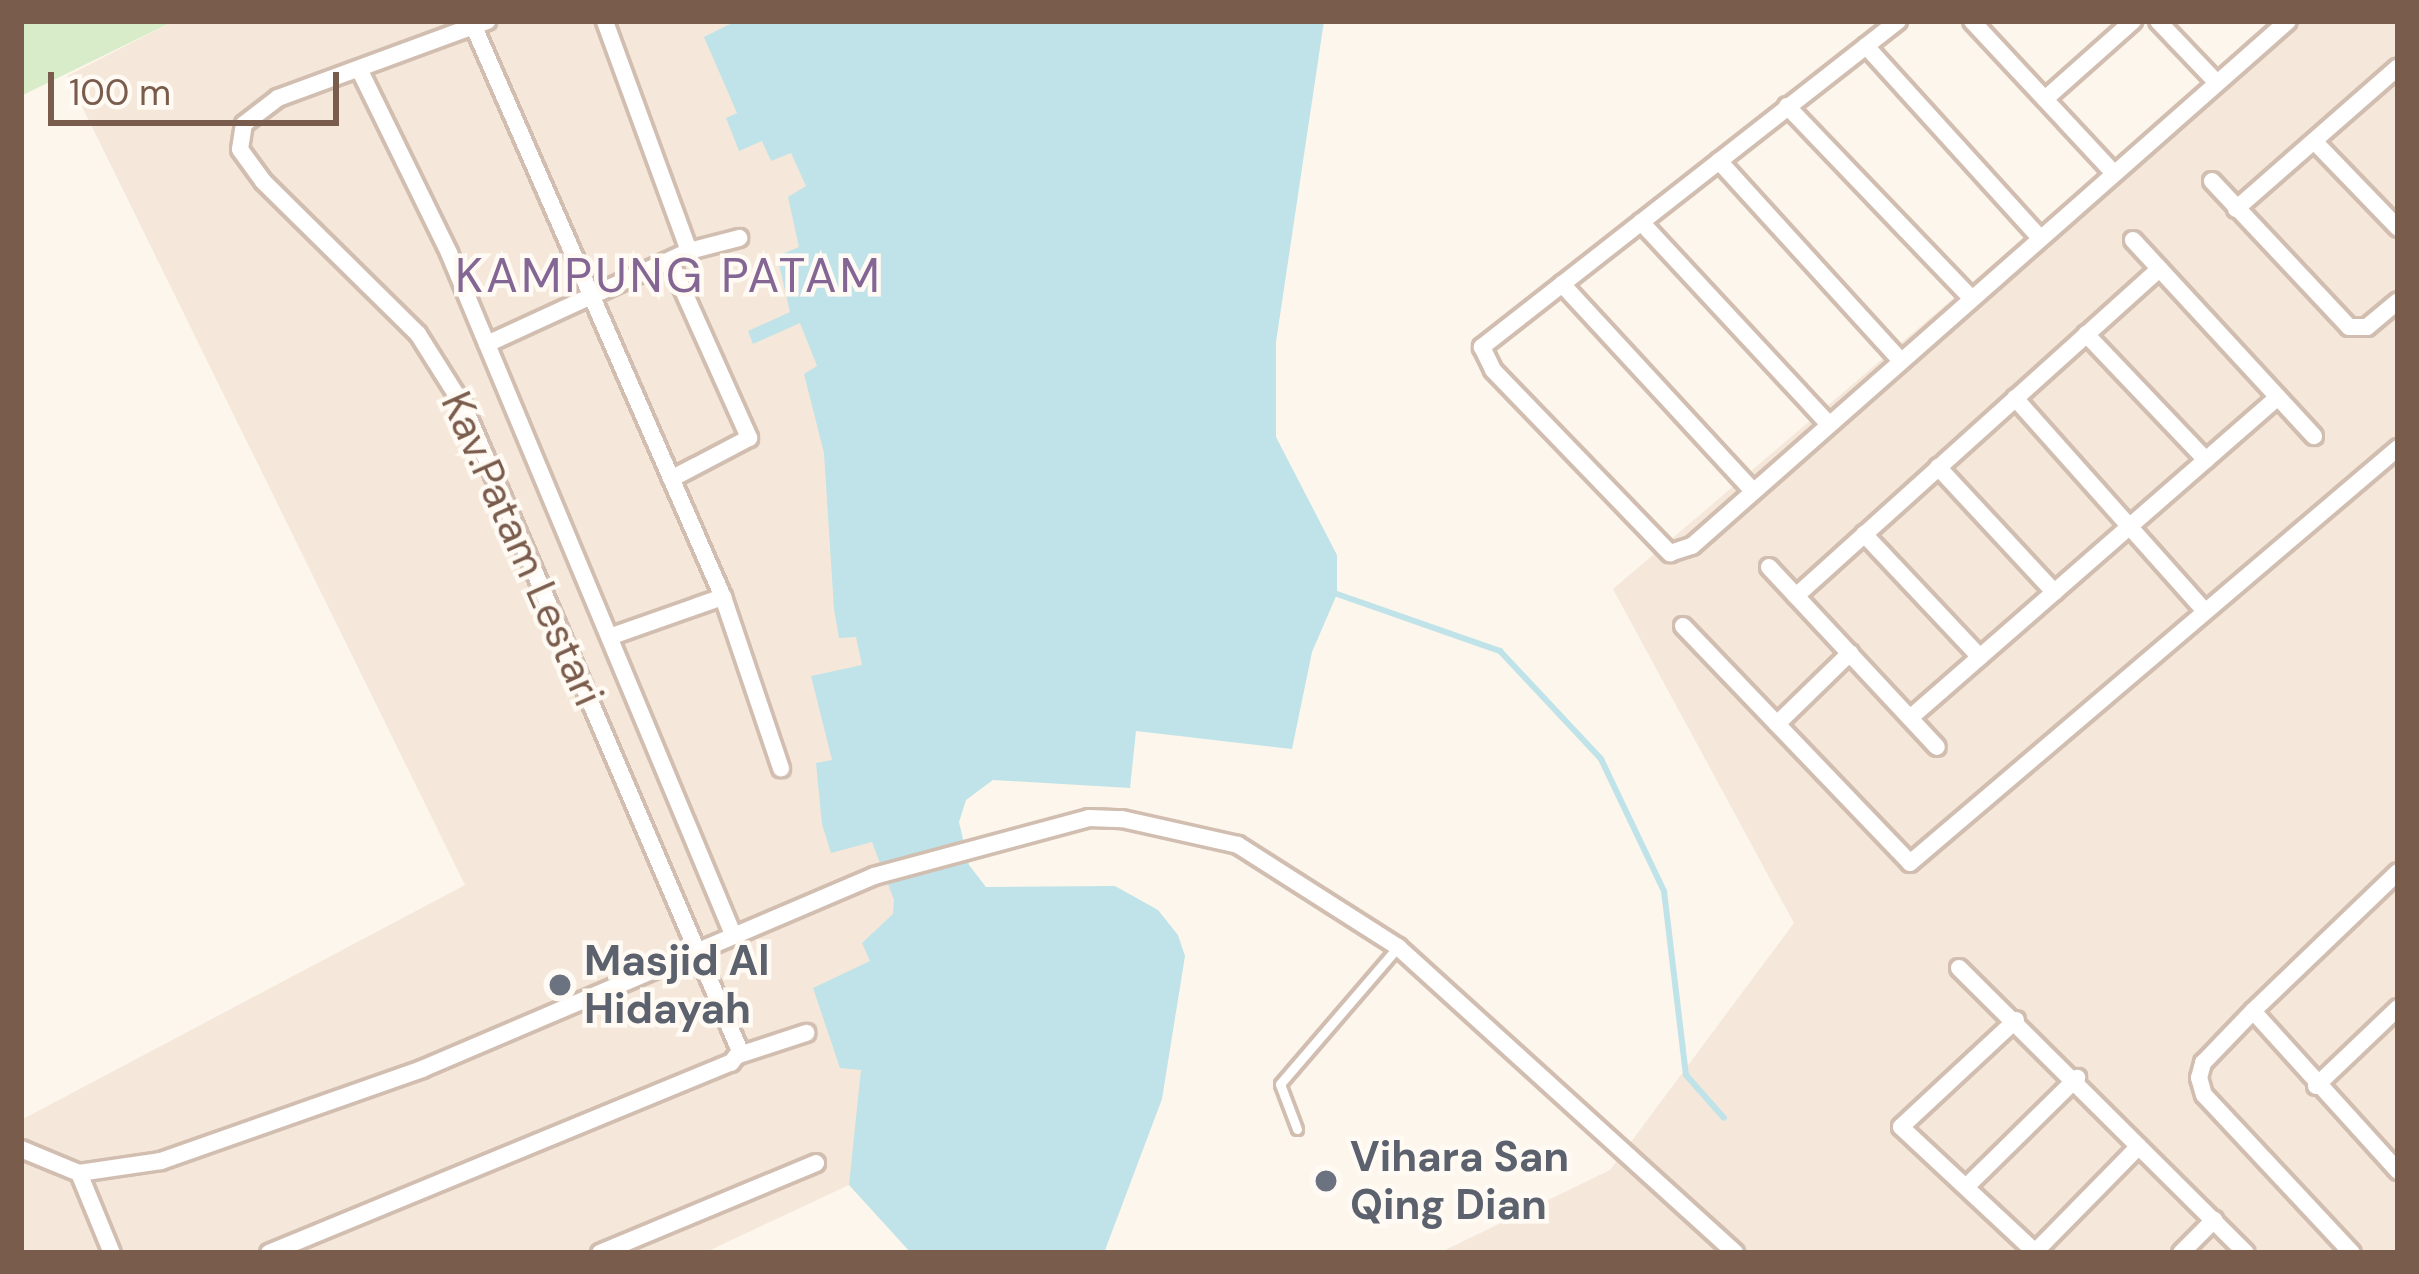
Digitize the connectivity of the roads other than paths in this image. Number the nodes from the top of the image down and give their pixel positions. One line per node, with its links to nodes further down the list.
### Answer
1 (605, 21): 24 (street)
2 (1898, 21): 8 (street)
3 (1972, 21): 12 (street)
4 (2133, 21): 12 (street)
5 (2158, 21): 11 (street)
6 (2288, 21): 11 (street)
7 (480, 24): 10 (street, Kav.Patam Lestari); 28 (street)
8 (1866, 46): 13 (street); 21 (street)
9 (2398, 67): 14 (street)
10 (361, 73): 32 (street, Kav.Patam Lestari); 61 (street, Kav.Patam Lestari)
11 (2216, 82): 16 (street)
12 (2045, 99): 16 (street)
13 (1787, 106): 15 (street); 29 (street)
14 (2314, 141): 18 (street); 20 (street)
15 (1719, 160): 19 (street); 33 (street)
16 (2112, 171): 21 (street)
17 (2212, 181): 18 (street)
18 (2236, 208): 30 (street)
19 (1641, 222): 27 (street); 36 (street)
20 (2398, 228)
21 (2039, 237): 29 (street)
22 (739, 238): 24 (street)
23 (2133, 240): 26 (street)
24 (689, 251): 25 (street)
25 (670, 261): 28 (street); 41 (street)
26 (2159, 269): 31 (street); 34 (street)
27 (1562, 284): 42 (street); 42 (street)
28 (590, 296): 32 (street); 41 (street)
29 (1971, 298): 33 (street)
30 (2398, 301)
31 (2086, 334): 35 (street); 39 (street)
32 (488, 344): 51 (street, Kav.Patam Lestari)
33 (1901, 361): 36 (street)
34 (2278, 397): 37 (street); 39 (street)
35 (2015, 398): 40 (street); 43 (street)
36 (1829, 424): 42 (street)
37 (2314, 436)
38 (2398, 448): 49 (street)
39 (2206, 460): 43 (street)
40 (1938, 467): 44 (street); 46 (street)
41 (670, 479): 48 (street)
42 (1754, 491)
43 (2130, 526): 46 (street); 49 (street)
44 (1864, 534): 47 (street); 53 (street)
45 (1768, 567): 47 (street)
46 (2054, 592): 53 (street)
47 (1796, 596): 52 (street)
48 (723, 597): 51 (street); 57 (street)
49 (2205, 611): 55 (street)
50 (1683, 626): 55 (street)
51 (612, 636): 59 (street, Kav.Patam Lestari)
52 (1853, 656): 54 (street); 55 (street)
53 (1980, 657): 54 (street)
54 (1910, 718): 56 (street)
55 (1780, 727)
56 (1937, 747)
57 (781, 768)
58 (2398, 872): 64 (street)
59 (732, 932): 60 (street); 61 (street)
60 (1398, 947): 70 (lane); 84 (street)
61 (697, 949): 67 (street); 77 (street)
62 (1959, 968): 65 (street)
63 (2398, 1008): 69 (street)
64 (2252, 1011): 69 (street); 87 (street)
65 (2016, 1020): 68 (street); 78 (street)
66 (806, 1034): 67 (street)
67 (739, 1055): 82 (street)
68 (2077, 1078): 72 (street); 78 (street)
69 (2316, 1086): 74 (street)
70 (1297, 1130)
71 (2398, 1141): 74 (street)
72 (2139, 1146): 79 (street); 80 (street)
73 (21, 1149): 77 (street)
74 (2383, 1156): 76 (street)
75 (816, 1163): 83 (street)
76 (2398, 1171)
77 (79, 1173): 81 (street)
78 (1966, 1187): 80 (street)
79 (2214, 1220): 85 (street); 86 (street)
80 (2035, 1252)
81 (112, 1253)
82 (269, 1253)
83 (600, 1253)
84 (1736, 1253)
85 (2181, 1253)
86 (2246, 1253)
87 (2352, 1253)

